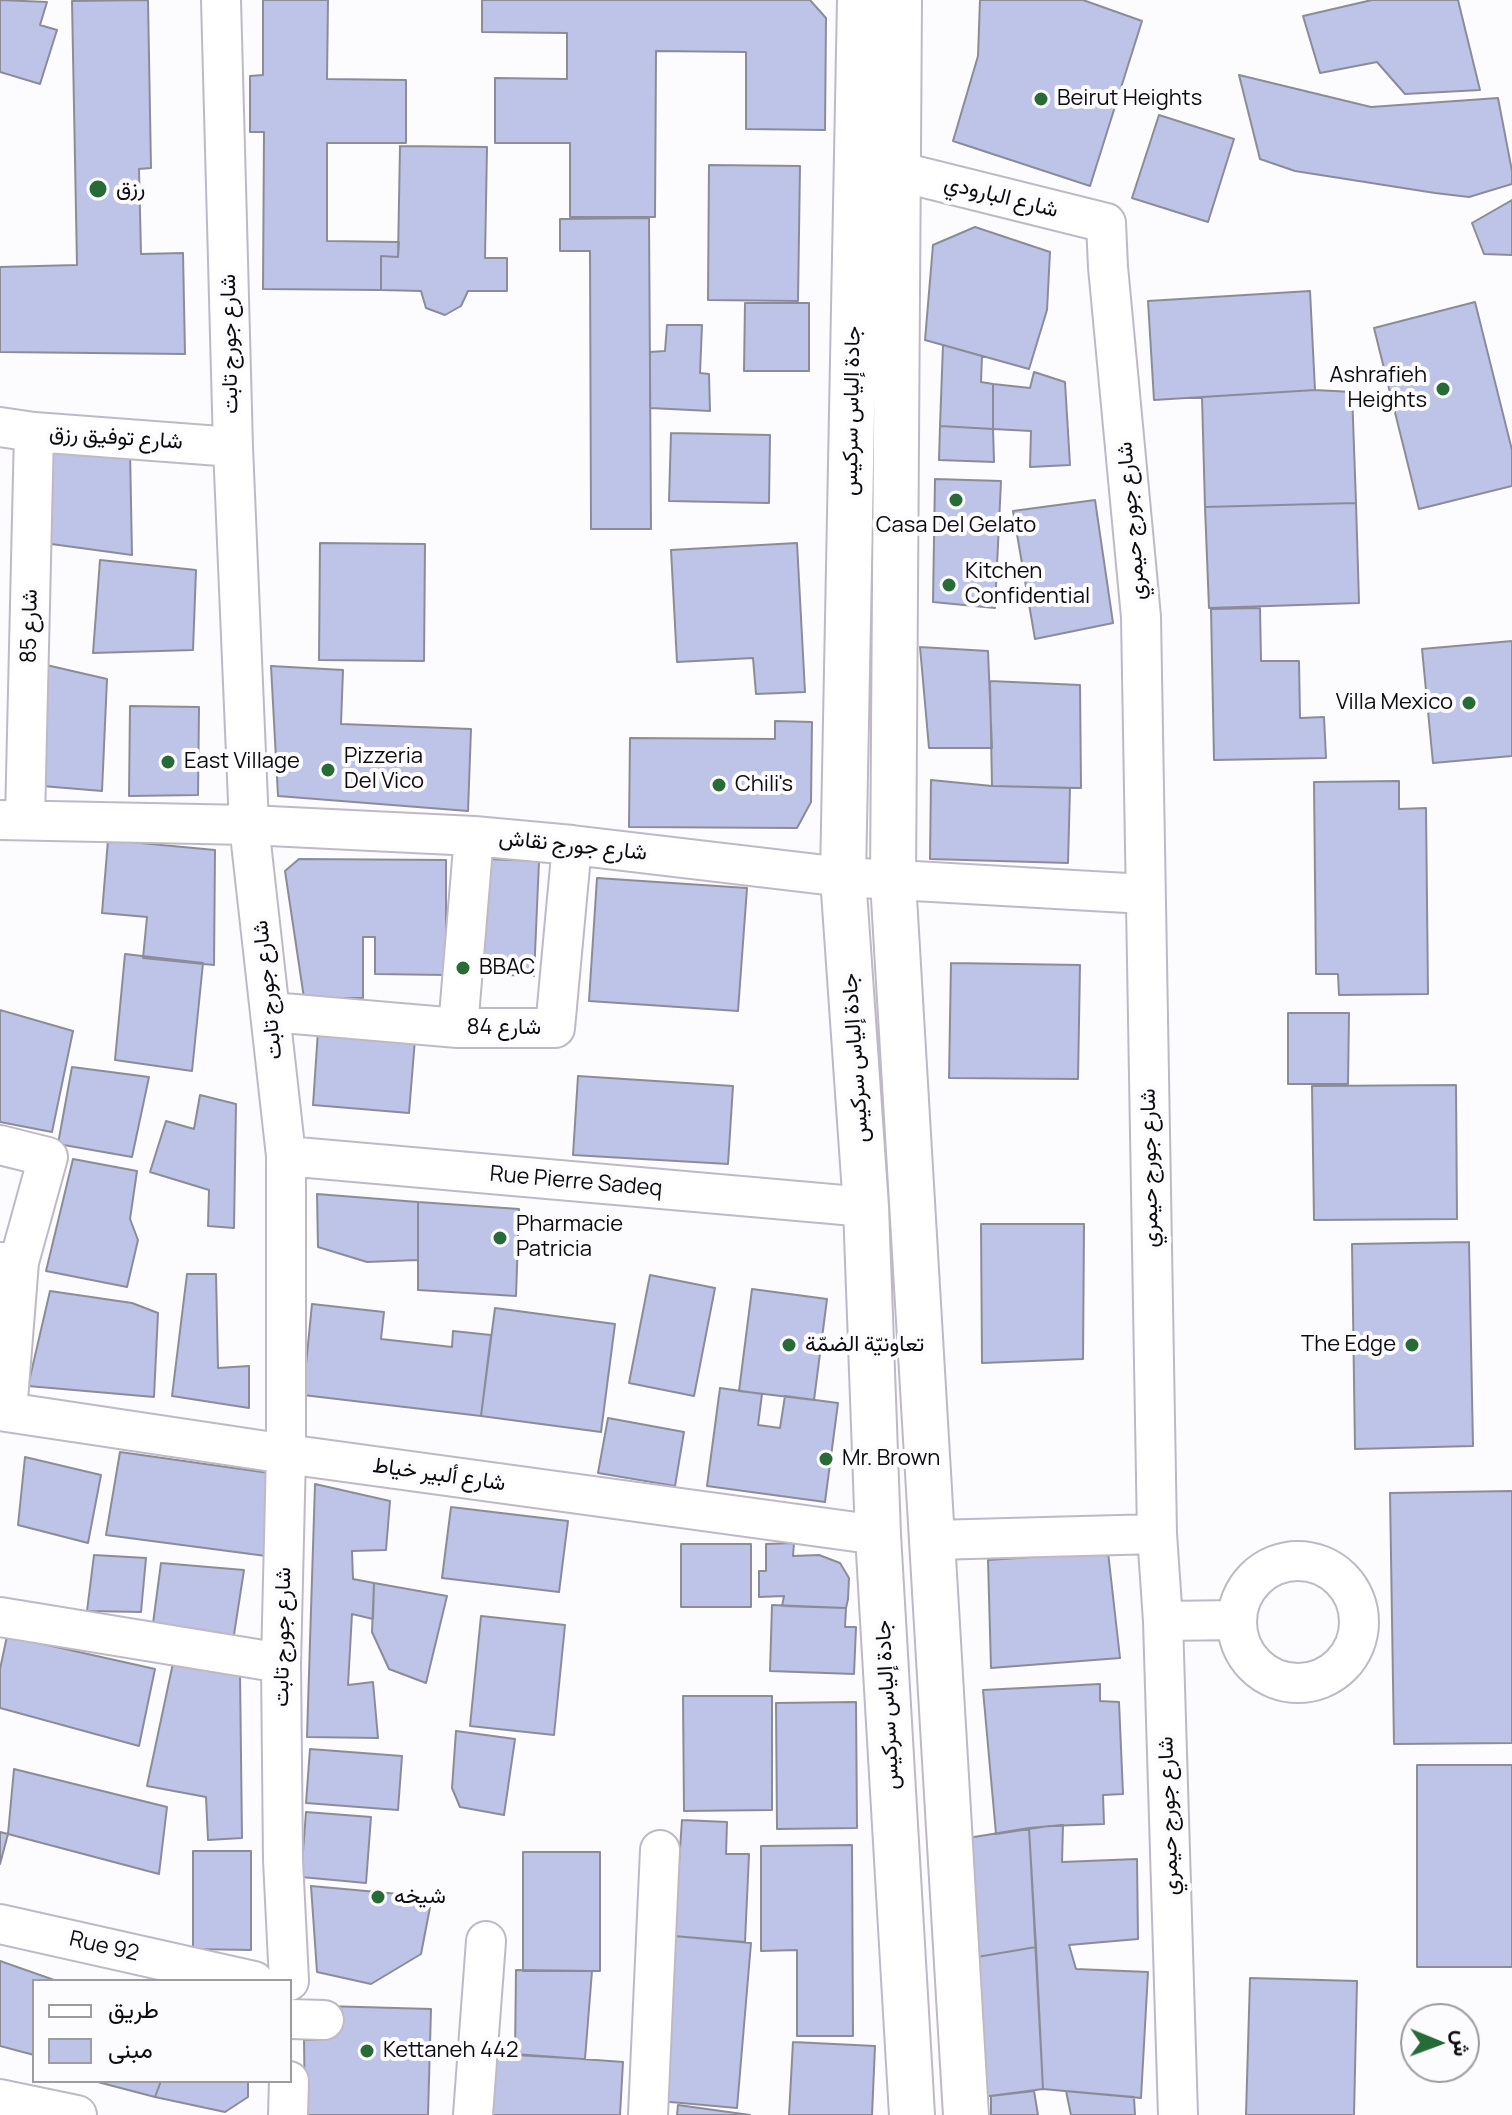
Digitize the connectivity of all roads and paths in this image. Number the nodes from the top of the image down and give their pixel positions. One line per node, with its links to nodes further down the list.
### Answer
1 (221, 0): 7 (street, شارع جورج تابت)
2 (860, 0): 12 (main road, جادة إلياس سركيس)
3 (899, 0): 4 (main road, جادة إلياس سركيس)
4 (897, 171): 5 (street, شارع البارودي); 13 (main road, جادة إلياس سركيس)
5 (1106, 223): 14 (street, شارع جورج حيمري)
6 (17, 430): 7 (street, شارع توفيق رزق); 8 (street, شارع 85)
7 (233, 447): 9 (street, شارع جورج تابت)
8 (13, 820): 9 (street, شارع جورج نقاش)
9 (249, 825): 10 (street, شارع جورج نقاش); 15 (street, شارع جورج تابت)
10 (474, 836): 11 (street, شارع جورج نقاش); 16 (street)
11 (572, 845): 12 (street, شارع جورج نقاش); 16 (street, شارع 84)
12 (843, 877): 13 (street, شارع جورج نقاش); 19 (main road, جادة إلياس سركيس)
13 (893, 881): 14 (street, شارع جورج نقاش); 25 (main road, جادة إلياس سركيس)
14 (1145, 894): 23 (street, شارع جورج حيمري)
15 (271, 1012): 16 (street, شارع 84); 18 (street, شارع جورج تابت)
16 (458, 1028)
17 (0, 1145): 20 (street)
18 (286, 1156): 19 (street, Rue Pierre Sadeq); 22 (street, شارع جورج تابت)
19 (866, 1207): 24 (main road, جادة إلياس سركيس)
20 (10, 1262): 21 (street)
21 (4, 1412): 22 (street, شارع ألبير خياط)
22 (286, 1454): 24 (street, شارع ألبير خياط); 29 (street, شارع جورج تابت)
23 (1157, 1534): 25 (street); 28 (street, شارع جورج حيمري)
24 (878, 1535): 41 (main road, جادة إلياس سركيس)
25 (933, 1540): 42 (main road, جادة إلياس سركيس)
26 (0, 1617): 29 (street)
27 (1237, 1620): 28 (street)
28 (1163, 1621): 43 (street, شارع جورج حيمري)
29 (281, 1663): 34 (street, شارع جورج تابت)
30 (660, 1850): 40 (street)
31 (0, 1924): 33 (street, Rue 92)
32 (486, 1941): 39 (street)
33 (245, 1979)
34 (289, 1979)
35 (289, 2083): 38 (street)
36 (0, 2099): 37 (street)
37 (77, 2115)
38 (288, 2115)
39 (473, 2115)
40 (648, 2115)
41 (912, 2115)
42 (966, 2115)
43 (1178, 2115)

